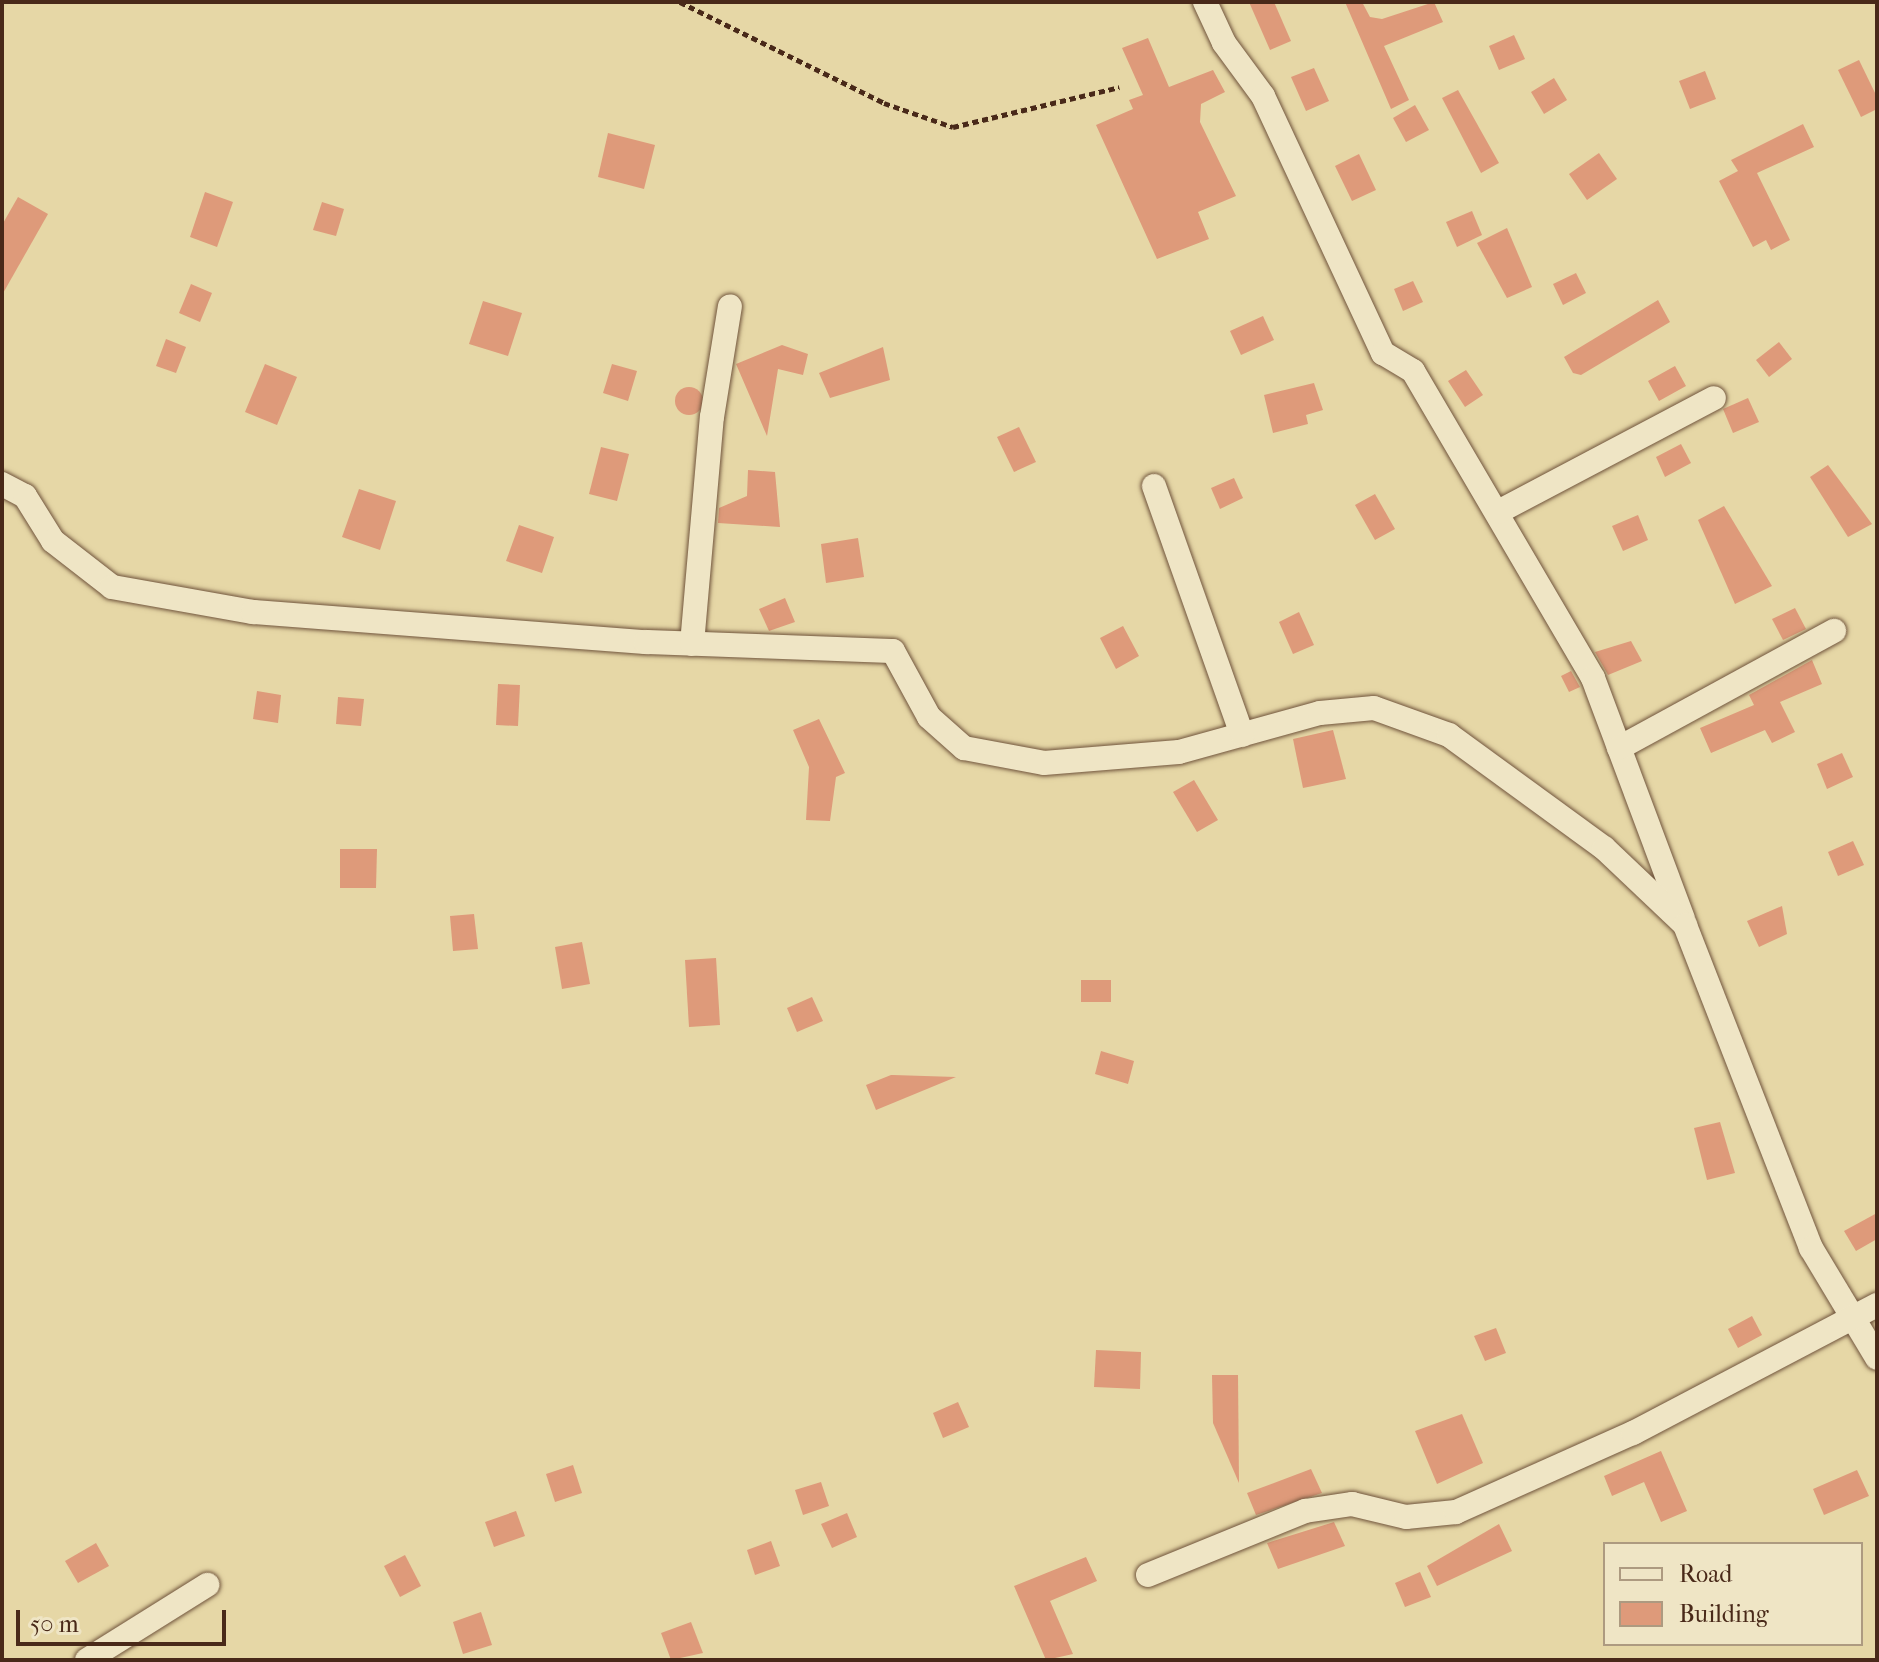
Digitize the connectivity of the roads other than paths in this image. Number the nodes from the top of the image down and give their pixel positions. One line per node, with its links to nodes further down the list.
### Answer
1 (1205, 2): 6 (street)
2 (730, 306): 8 (street)
3 (1714, 398): 6 (street)
4 (2, 484): 8 (street)
5 (1154, 486): 9 (street)
6 (1498, 512): 10 (street)
7 (1834, 631): 10 (street)
8 (692, 644): 9 (street)
9 (1242, 735): 11 (street)
10 (1619, 748): 11 (street)
11 (1685, 925): 13 (street)
12 (1877, 1305): 13 (street)
13 (1853, 1318): 14 (street); 15 (street)
14 (1877, 1358)
15 (1148, 1575)
16 (207, 1585): 17 (street)
17 (87, 1660)

